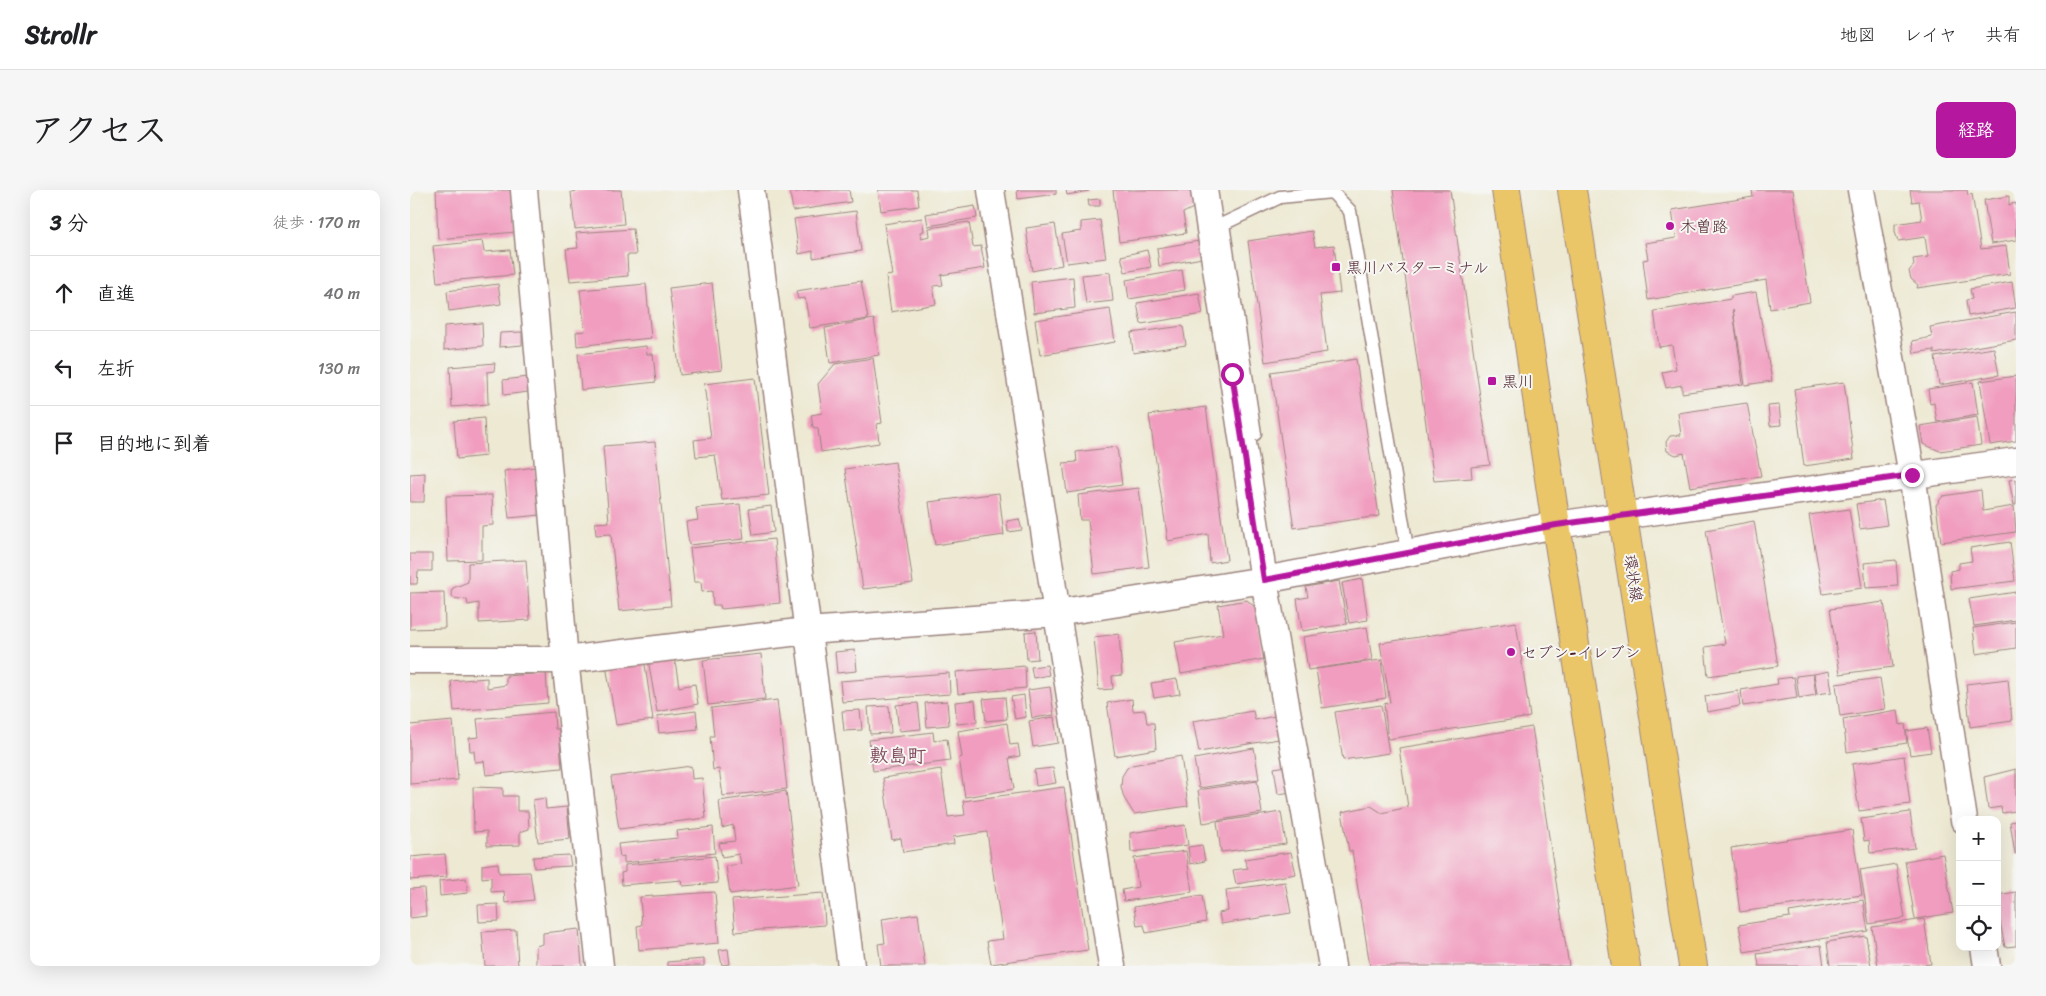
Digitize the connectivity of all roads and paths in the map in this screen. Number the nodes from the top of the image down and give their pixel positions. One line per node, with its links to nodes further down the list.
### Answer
1 (524, 190): 19 (street)
2 (751, 190): 17 (street)
3 (991, 190): 16 (street)
4 (1204, 190): 15 (street)
5 (1506, 190): 12 (main road)
6 (1572, 190): 11 (main road, 環状線)
7 (1862, 190): 10 (street)
8 (1257, 450): 14 (lane)
9 (2016, 461): 10 (street)
10 (1912, 475): 11 (street); 20 (street)
11 (1624, 514): 12 (street); 27 (main road, 環状線)
12 (1556, 525): 14 (street); 26 (main road)
13 (1270, 538): 15 (lane)
14 (1408, 553): 15 (street)
15 (1270, 579): 16 (street); 25 (street)
16 (1056, 613): 17 (street); 24 (street)
17 (807, 631): 19 (street); 23 (street)
18 (410, 660): 19 (street)
19 (565, 660): 22 (street)
20 (1963, 816)
21 (1985, 951): 28 (street)
22 (600, 966)
23 (851, 966)
24 (1112, 966)
25 (1332, 966)
26 (1626, 966)
27 (1694, 966)
28 (1987, 966)

